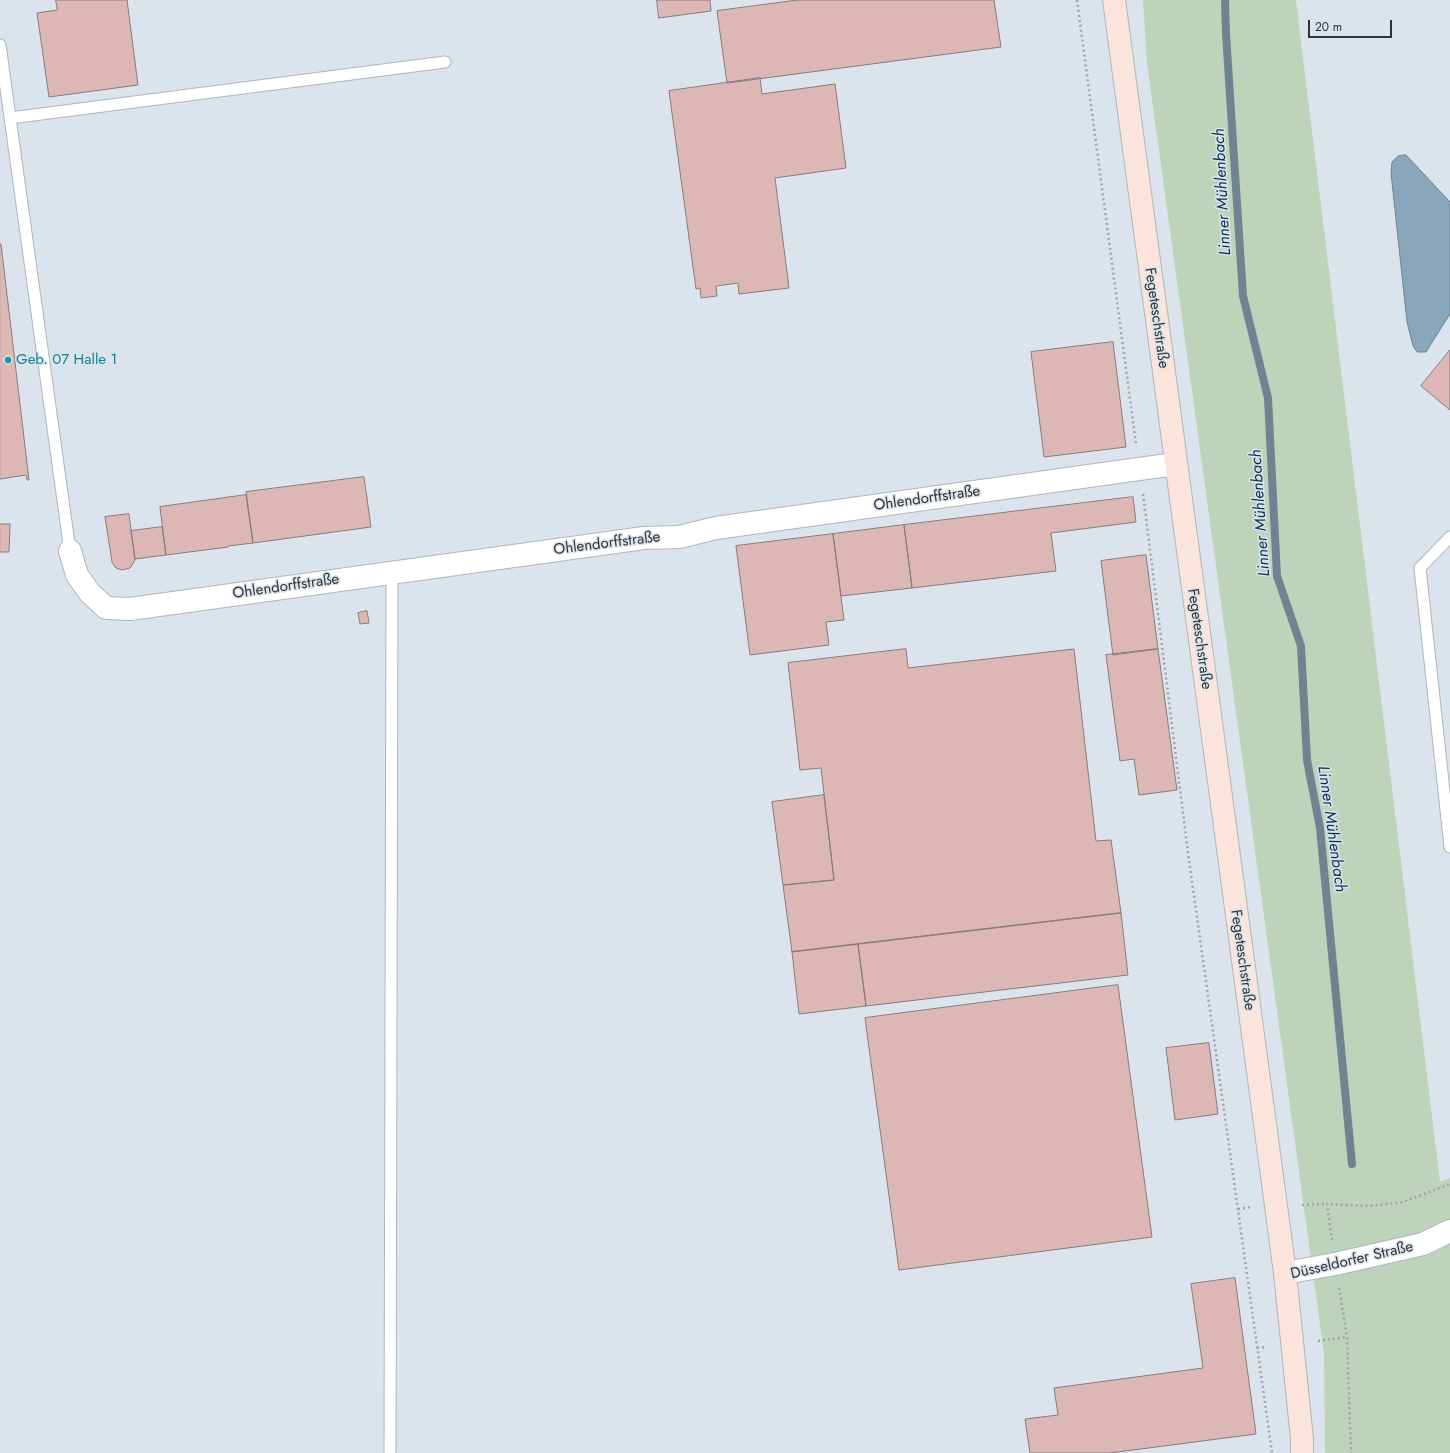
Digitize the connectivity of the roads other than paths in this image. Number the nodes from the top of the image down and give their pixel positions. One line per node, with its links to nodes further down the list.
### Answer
1 (1113, 2): 5 (main road, Fegeteschstraße)
2 (0, 45): 4 (lane)
3 (445, 62): 4 (lane)
4 (10, 118): 7 (lane)
5 (1175, 464): 8 (street, Ohlendorffstraße); 11 (main road, Fegeteschstraße)
6 (1450, 537): 9 (lane)
7 (70, 551): 8 (street, Ohlendorffstraße)
8 (392, 573): 12 (lane)
9 (1450, 847)
10 (1450, 1231): 11 (street, Düsseldorfer Straße)
11 (1285, 1272): 13 (main road, Düsseldorfer Straße)
12 (390, 1453)
13 (1302, 1453)

